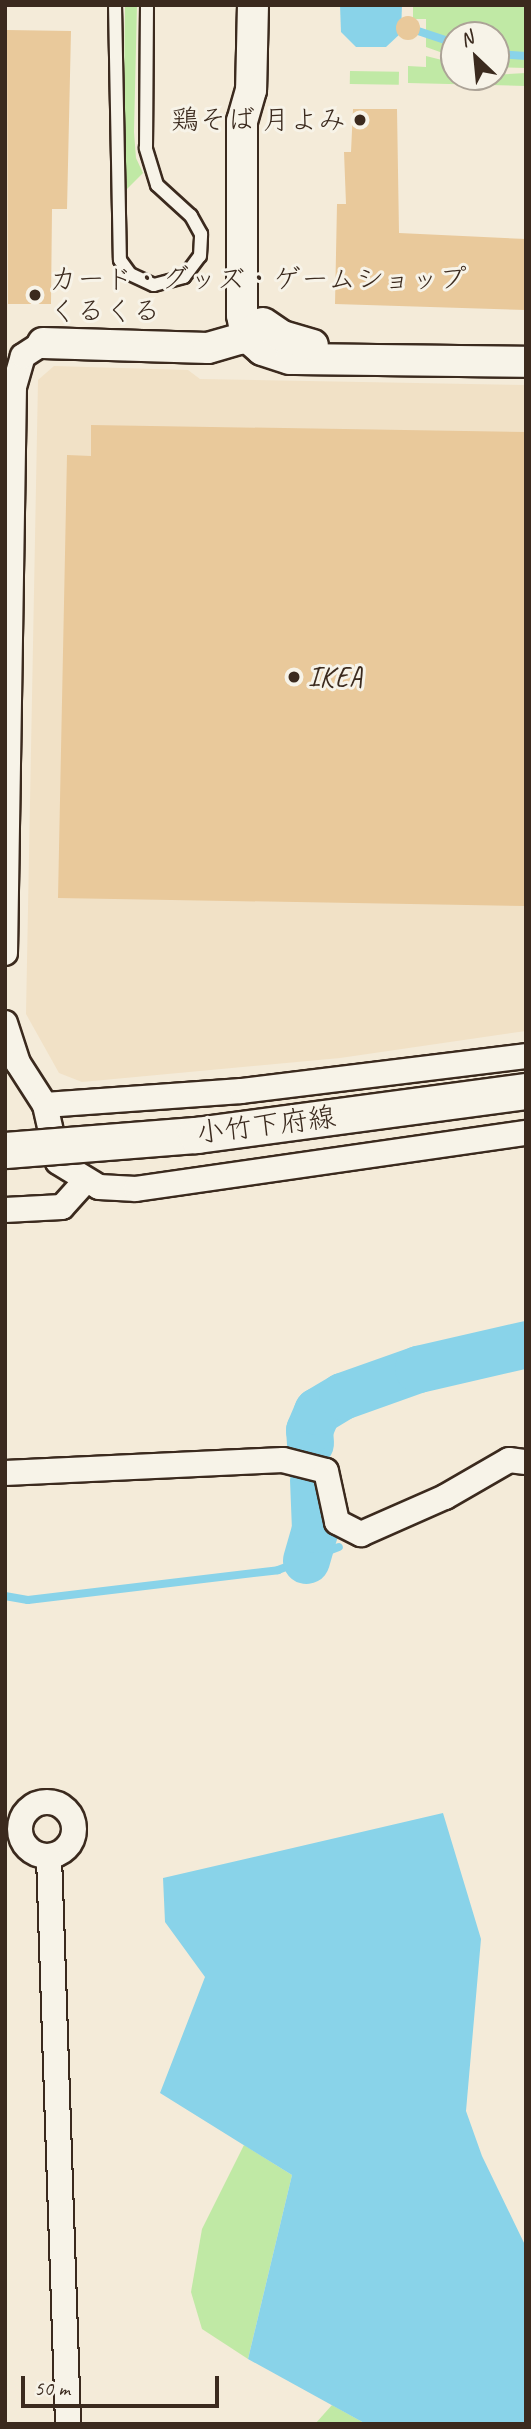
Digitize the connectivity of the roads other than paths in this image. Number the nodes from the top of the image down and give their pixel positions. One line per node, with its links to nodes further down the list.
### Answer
1 (115, 5): 2 (lane)
2 (147, 5)
3 (253, 5): 4 (street)
4 (255, 329): 5 (street); 6 (street); 7 (street)
5 (43, 343): 8 (street)
6 (526, 347)
7 (526, 362)
8 (5, 953)
9 (5, 1023): 12 (street)
10 (526, 1056): 12 (street)
11 (526, 1091): 14 (main road, 小竹下府線, bridge)
12 (44, 1105): 15 (street)
13 (526, 1133): 15 (street)
14 (5, 1150)
15 (86, 1180): 16 (street)
16 (5, 1210)
17 (526, 1462): 18 (street)
18 (5, 1473)
19 (48, 1856): 20 (street)
20 (68, 2424)

